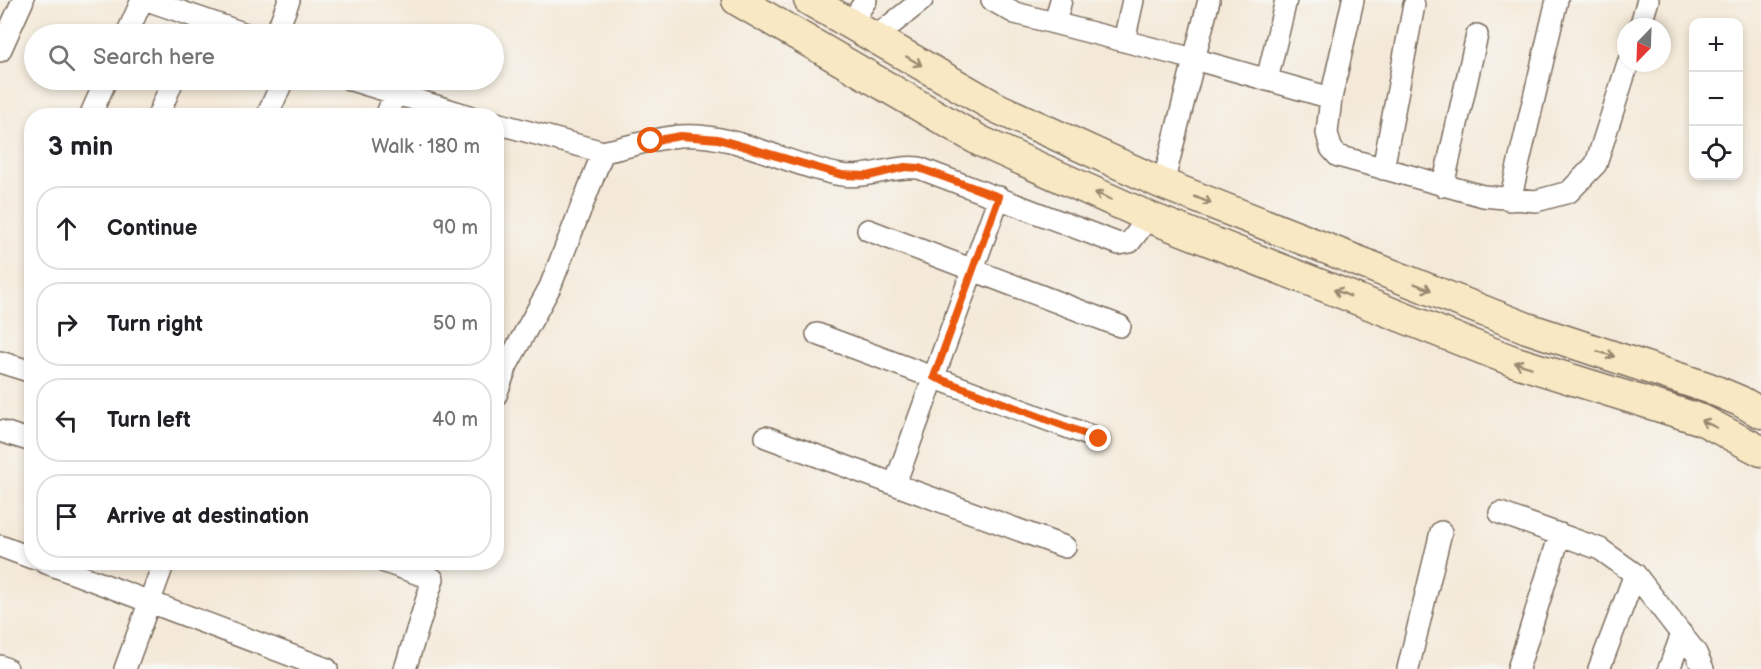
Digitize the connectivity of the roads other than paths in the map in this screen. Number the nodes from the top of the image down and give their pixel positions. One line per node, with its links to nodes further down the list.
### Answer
1 (23, 0): 25 (street)
2 (142, 0): 20 (street)
3 (147, 0): 21 (street)
4 (289, 0): 22 (street)
5 (737, 0): 47 (street, one-way to 5)
6 (809, 0): 18 (street)
7 (922, 0): 18 (street)
8 (992, 0): 19 (street)
9 (1061, 0): 19 (street)
10 (1133, 0): 24 (street)
11 (1209, 0): 26 (street)
12 (1286, 0): 28 (street)
13 (1353, 0): 34 (street)
14 (1557, 0): 46 (street)
15 (1648, 0): 17 (street)
16 (1414, 5): 42 (street)
17 (1643, 18)
18 (864, 20): 43 (street, one-way to 43)
19 (1055, 23): 24 (street)
20 (131, 24)
21 (191, 24)
22 (280, 24)
23 (1478, 35): 44 (street)
24 (1124, 41): 26 (street)
25 (0, 51)
26 (1194, 59): 28 (street); 43 (street)
27 (1626, 72): 46 (street)
28 (1267, 80): 34 (street)
29 (102, 90): 35 (street)
30 (169, 90): 36 (street)
31 (279, 90): 37 (street)
32 (382, 90): 33 (street)
33 (395, 94): 38 (street); 39 (street)
34 (1331, 98): 42 (street)
35 (94, 108)
36 (161, 108)
37 (271, 108)
38 (389, 108)
39 (442, 108)
40 (504, 127): 41 (street)
41 (603, 152): 45 (street); 52 (street)
42 (1383, 169): 44 (street)
43 (1163, 184): 56 (street, one-way to 56)
44 (1443, 186): 46 (street)
45 (999, 197): 47 (street); 49 (street)
46 (1510, 200)
47 (1149, 217): 61 (street, one-way to 47)
48 (868, 230): 49 (street)
49 (974, 270): 50 (street); 55 (street)
50 (1120, 326)
51 (817, 334): 55 (street)
52 (504, 360)
53 (0, 362): 54 (street)
54 (24, 370)
55 (934, 377): 60 (street); 62 (street)
56 (1761, 413)
57 (0, 430): 59 (street)
58 (766, 437): 62 (street)
59 (24, 438)
60 (1099, 439)
61 (1761, 451)
62 (895, 484): 67 (street)
63 (1500, 513): 65 (street)
64 (1441, 532): 80 (street)
65 (1560, 534): 72 (street); 81 (street)
66 (0, 546): 68 (street)
67 (1065, 547)
68 (24, 555)
69 (65, 570): 73 (street)
70 (161, 570): 73 (street)
71 (436, 571): 79 (street)
72 (1635, 574): 74 (street); 82 (street)
73 (150, 602): 77 (street); 78 (street)
74 (1682, 634): 83 (street); 84 (street)
75 (0, 666): 76 (street)
76 (8, 669)
77 (125, 669)
78 (327, 669)
79 (405, 669)
80 (1408, 669)
81 (1518, 669)
82 (1599, 669)
83 (1669, 669)
84 (1703, 669)

